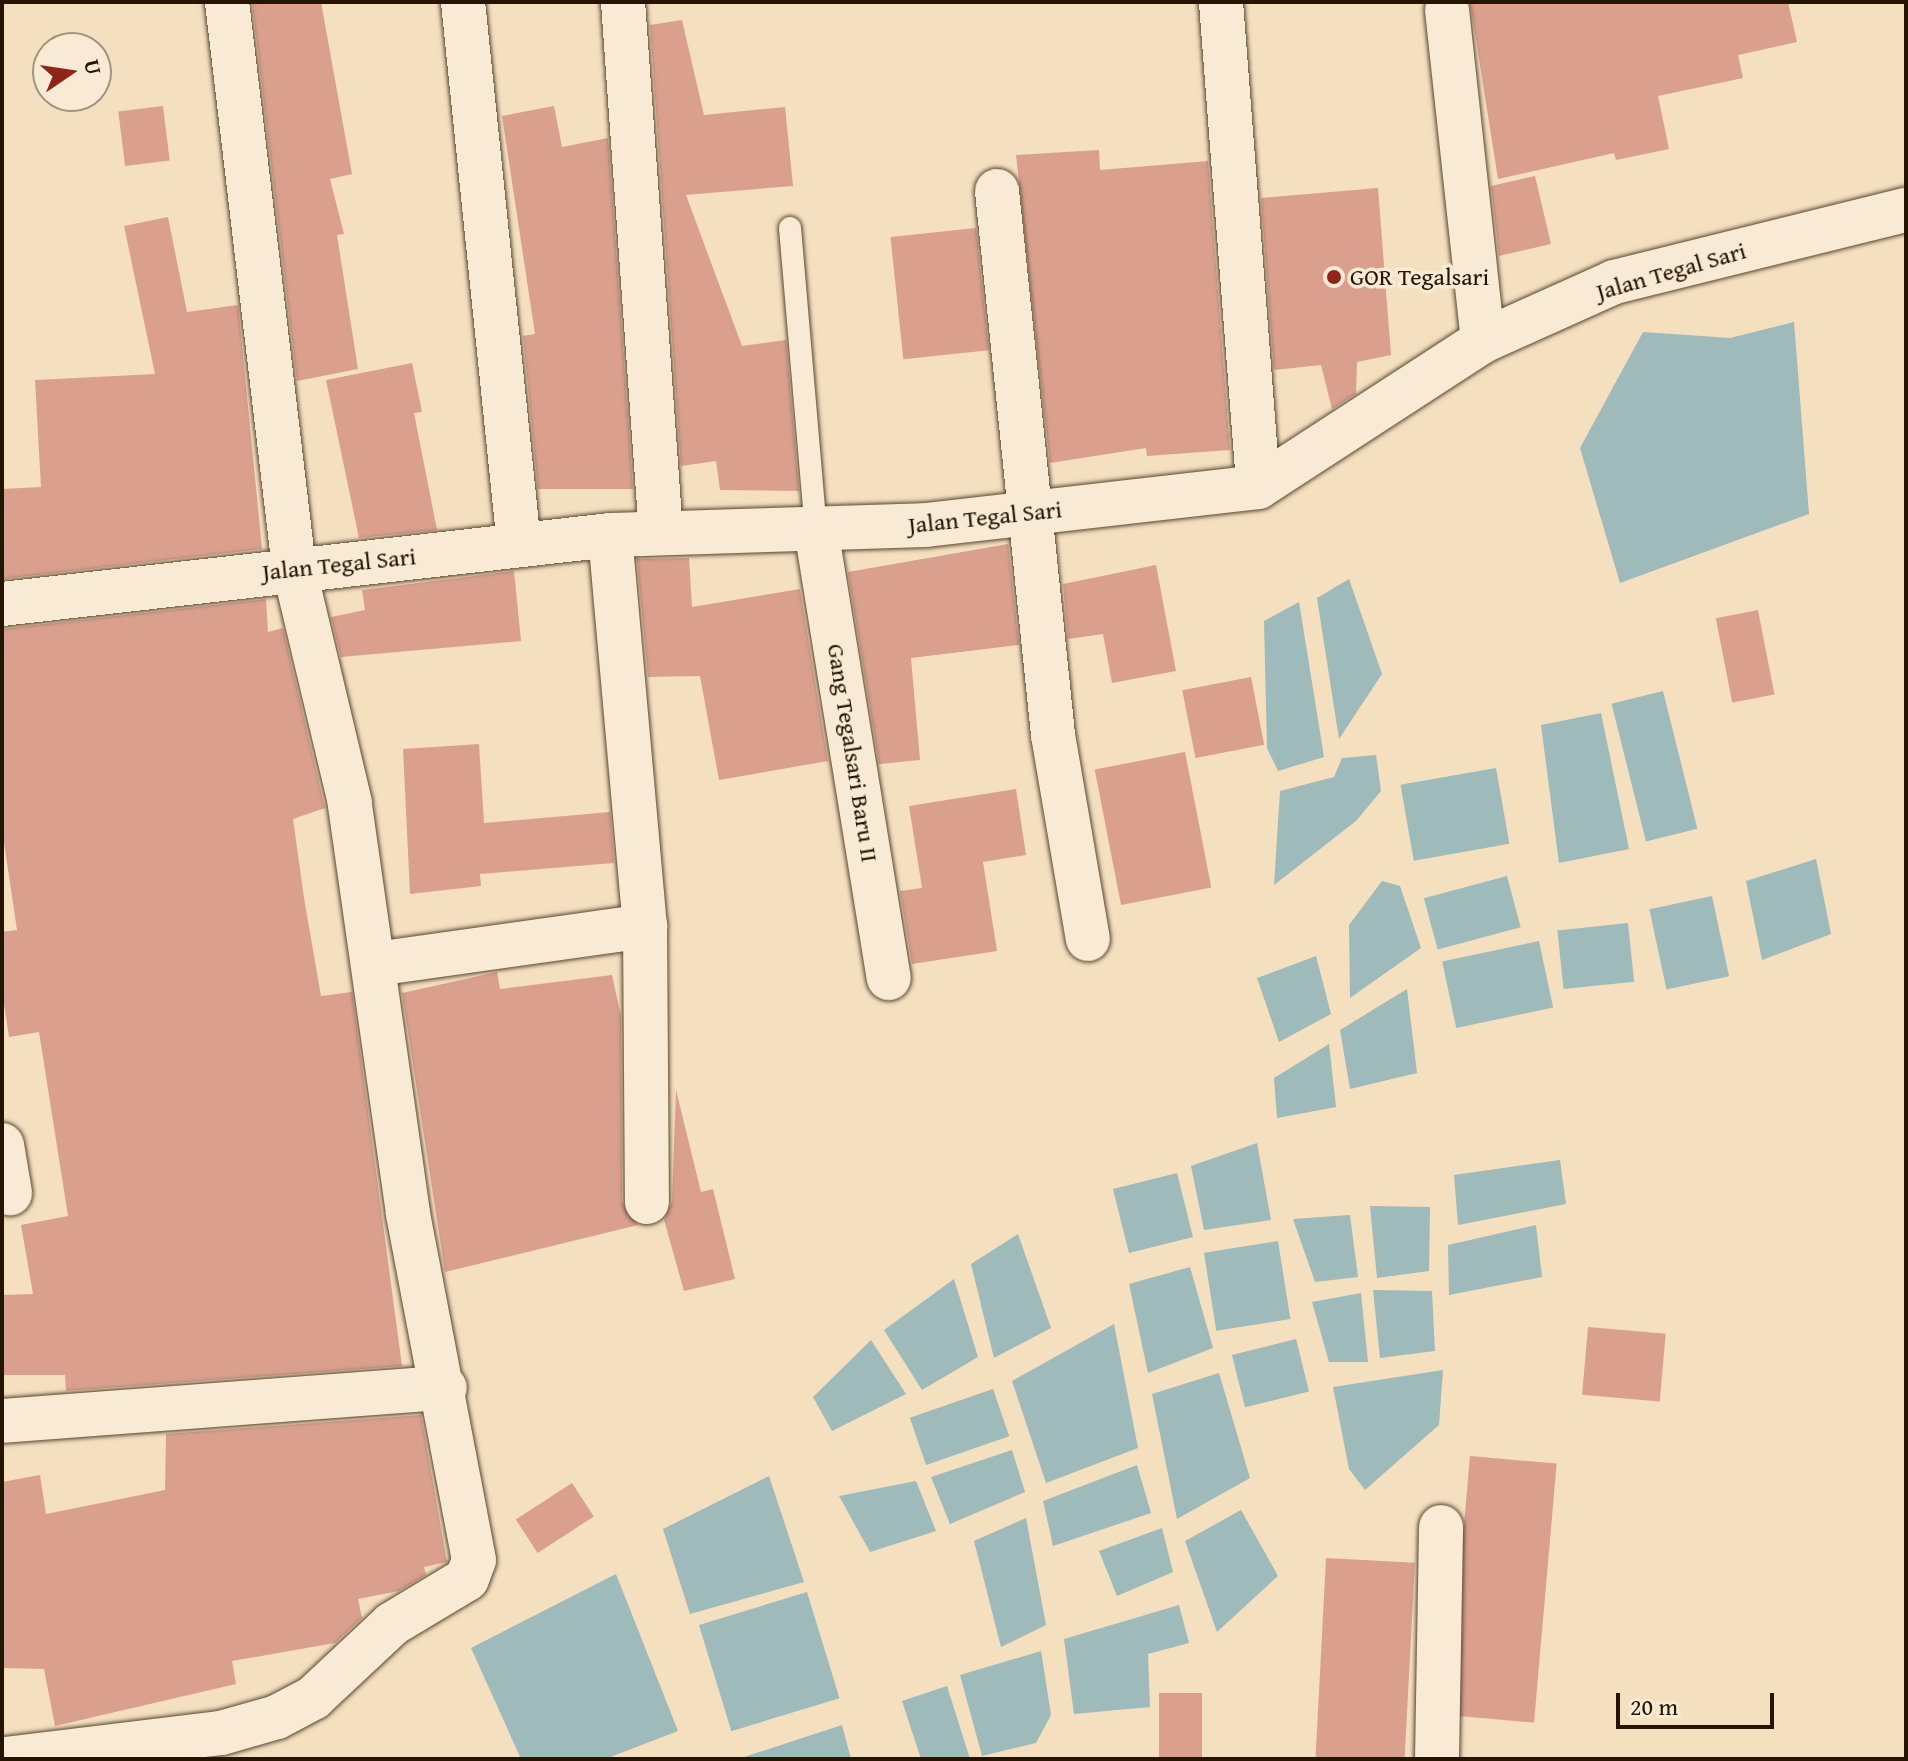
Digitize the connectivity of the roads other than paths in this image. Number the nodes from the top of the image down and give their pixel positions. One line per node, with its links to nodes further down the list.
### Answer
1 (227, 2): 16 (street)
2 (463, 2): 15 (street)
3 (623, 2): 13 (street)
4 (1221, 2): 10 (street)
5 (1447, 10): 9 (street)
6 (997, 191): 11 (street)
7 (1906, 210): 9 (street, Jalan Tegal Sari)
8 (790, 228): 12 (lane)
9 (1483, 341): 10 (street, Jalan Tegal Sari)
10 (1258, 487): 11 (street, Jalan Tegal Sari)
11 (1033, 513): 12 (street, Jalan Tegal Sari); 19 (street)
12 (816, 529): 13 (street, Jalan Tegal Sari); 21 (street, Gang Tegalsari Baru II)
13 (661, 533): 14 (street, Jalan Tegal Sari)
14 (610, 535): 15 (street, Jalan Tegal Sari); 18 (street)
15 (519, 545): 16 (street, Jalan Tegal Sari)
16 (294, 568): 17 (street, Jalan Tegal Sari); 20 (street)
17 (2, 604)
18 (645, 926): 20 (street); 24 (street)
19 (1088, 939)
20 (376, 964): 25 (street)
21 (889, 978)
22 (2, 1145): 23 (street)
23 (10, 1193)
24 (647, 1202)
25 (445, 1388): 26 (street); 28 (street)
26 (2, 1421)
27 (1441, 1527): 29 (street)
28 (5, 1759)
29 (1437, 1759)

